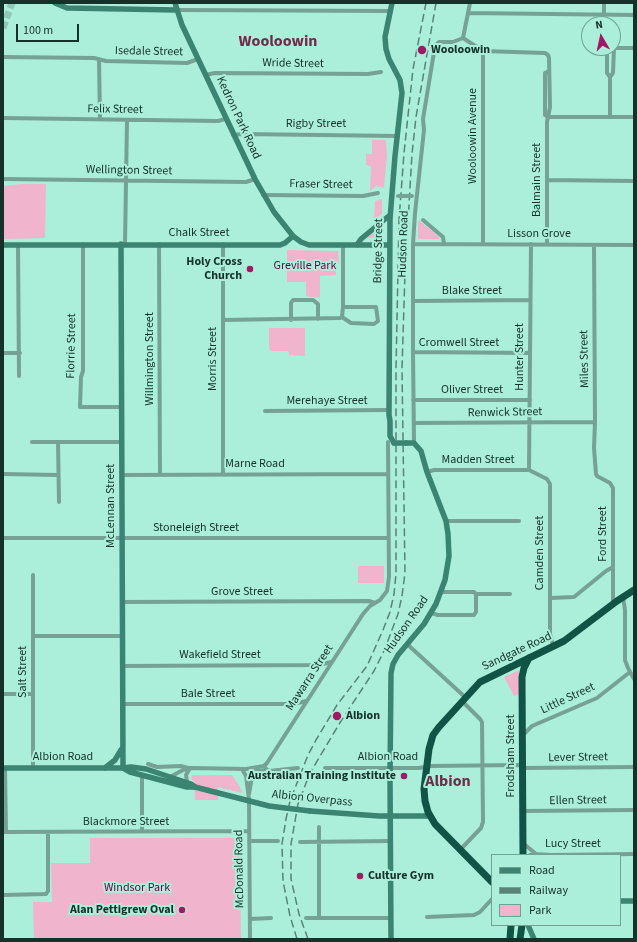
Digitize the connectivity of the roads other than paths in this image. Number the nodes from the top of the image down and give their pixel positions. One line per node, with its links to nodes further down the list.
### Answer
1 (55, 3): 6 (main road)
2 (175, 3): 6 (main road, Kedron Park Road)
3 (392, 3): 7 (main road)
4 (470, 3): 8 (street)
5 (604, 3): 9 (street)
6 (176, 10): 7 (street); 19 (main road, Kedron Park Road)
7 (390, 11): 31 (main road, Bridge Street)
8 (468, 13): 9 (street); 11 (street)
9 (604, 14): 10 (street)
10 (634, 15)
11 (463, 38): 14 (street); 40 (street, Hudson Road)
12 (621, 48): 13 (street)
13 (634, 48)
14 (483, 51): 23 (street, Balmain Street); 50 (street, Wooloowin Avenue)
15 (3, 56): 18 (street, Isedale Street)
16 (609, 56): 22 (street)
17 (612, 56): 22 (street)
18 (99, 59): 19 (street, Isedale Street); 28 (street)
19 (198, 59): 21 (main road, Kedron Park Road)
20 (381, 72): 21 (street, Wride Street)
21 (205, 75): 27 (main road, Kedron Park Road)
22 (610, 77): 24 (street)
23 (548, 117): 24 (street); 34 (street, Balmain Street)
24 (610, 117): 25 (street)
25 (634, 117)
26 (3, 118): 28 (street, Felix Street)
27 (225, 118): 29 (street, Felix Street); 30 (main road, Kedron Park Road)
28 (100, 119): 29 (street, Felix Street)
29 (127, 120): 35 (street)
30 (234, 135): 31 (street, Rigby Street); 33 (main road, Kedron Park Road)
31 (398, 136): 39 (main road, Bridge Street)
32 (3, 179): 35 (street, Wellington Street)
33 (255, 179): 35 (street, Wellington Street); 38 (main road, Kedron Park Road)
34 (547, 180): 36 (street); 52 (street, Balmain Street)
35 (126, 181): 45 (street)
36 (634, 181)
37 (378, 193): 38 (street, Fraser Street)
38 (264, 195): 43 (main road, Kedron Park Road)
39 (395, 195): 40 (street, bridge); 41 (main road, Bridge Street)
40 (414, 196): 48 (street, Hudson Road)
41 (390, 215): 56 (main road); 57 (main road, Bridge Street)
42 (423, 220): 49 (street)
43 (293, 236): 47 (main road, Chalk Street); 55 (main road)
44 (82, 244): 45 (main road, Chalk Street); 54 (main road, Chalk Street); 74 (street, Florrie Street)
45 (123, 244): 46 (main road, Chalk Street); 74 (main road, McLennan Street)
46 (159, 244): 47 (main road, Chalk Street); 93 (street, Willmington Street)
47 (223, 244): 65 (street, Morris Street)
48 (414, 244): 49 (street, Lisson Grove); 60 (street, Hudson Road)
49 (444, 244): 50 (street, Lisson Grove)
50 (483, 244): 51 (street, Lisson Grove)
51 (531, 244): 52 (street, Lisson Grove); 61 (street, Hunter Street)
52 (547, 244): 58 (street, Lisson Grove)
53 (3, 245): 54 (main road, Chalk Street)
54 (18, 245): 69 (street)
55 (343, 245): 56 (main road); 62 (street)
56 (357, 245): 57 (main road)
57 (390, 245): 76 (main road, Bridge Street)
58 (594, 245): 59 (street, Lisson Grove); 77 (street, Miles Street)
59 (634, 245)
60 (414, 300): 61 (street, Blake Street); 67 (street, Hudson Road)
61 (530, 300): 70 (street, Hunter Street)
62 (343, 307): 63 (street); 63 (street)
63 (342, 317): 64 (street)
64 (318, 319): 66 (street); 66 (street)
65 (223, 320): 66 (street); 88 (street, Morris Street)
66 (291, 320)
67 (413, 352): 70 (street, Cromwell Street); 72 (street, Hudson Road)
68 (3, 353): 69 (street)
69 (20, 353): 71 (street)
70 (530, 353): 73 (street, Hunter Street)
71 (19, 376)
72 (413, 400): 73 (street, Oliver Street); 78 (street, Hudson Road)
73 (530, 400): 79 (street, Hunter Street)
74 (122, 407): 82 (main road, McLennan Street)
75 (265, 411): 76 (street, Merehaye Street)
76 (389, 413): 83 (main road, Bridge Street)
77 (595, 422): 79 (street, Renwick Street); 90 (street, Miles Street)
78 (414, 423): 79 (street, Renwick Street); 84 (street, Hudson Road)
79 (530, 423): 85 (street, Hunter Street)
80 (32, 442): 81 (street)
81 (58, 442): 82 (street); 91 (street)
82 (122, 442): 92 (main road, McLennan Street)
83 (391, 443): 84 (main road, bridge); 89 (street, Bridge Street)
84 (414, 445): 86 (main road, Hudson Road)
85 (529, 470): 86 (street, Madden Street); 108 (street, Camden Street)
86 (427, 472): 95 (main road, Hudson Road)
87 (3, 474): 91 (street)
88 (223, 474): 89 (street, Marne Road); 93 (street, Marne Road)
89 (388, 474): 99 (street, Bridge Street)
90 (596, 474): 100 (street, Ford Street)
91 (58, 475): 94 (street)
92 (122, 475): 93 (street, Marne Road); 98 (main road, McLennan Street)
93 (160, 475)
94 (59, 502)
95 (446, 521): 96 (street); 103 (main road, Hudson Road)
96 (519, 521)
97 (3, 538): 98 (street, Stoneleigh Street)
98 (122, 538): 99 (street, Stoneleigh Street); 109 (main road, McLennan Street)
99 (388, 538): 111 (street, Bridge Street)
100 (613, 567): 108 (street); 112 (street, Ford Street)
101 (32, 575): 115 (street, Salt Street)
102 (634, 590): 107 (highway, Sandgate Road)
103 (441, 592): 105 (street); 114 (main road, Hudson Road)
104 (634, 593): 107 (highway, Sandgate Road)
105 (476, 594): 106 (street); 114 (street)
106 (510, 594)
107 (624, 596): 112 (highway, Sandgate Road); 123 (street)
108 (550, 598): 118 (street, Camden Street)
109 (122, 602): 110 (street, Grove Street); 116 (main road, McLennan Street)
110 (361, 602): 111 (street, Grove Street); 113 (street)
111 (376, 603): 113 (street, Mawarra Street)
112 (614, 604): 118 (highway, Sandgate Road)
113 (366, 610): 120 (street, Mawarra Street)
114 (431, 613): 117 (main road, Hudson Road)
115 (33, 636): 116 (street); 127 (street, Salt Street)
116 (122, 636): 122 (main road, McLennan Street)
117 (407, 644): 128 (street); 150 (main road, Hudson Road)
118 (553, 647): 119 (highway, Sandgate Road)
119 (529, 658): 128 (highway, Sandgate Road); 133 (highway, Frodsham Street)
120 (331, 662): 121 (street, Wakefield Street); 124 (street, Mawarra Street)
121 (318, 665): 122 (street, Wakefield Street); 124 (street)
122 (122, 666): 130 (main road, McLennan Street)
123 (630, 672): 125 (street); 134 (street, Little Street)
124 (324, 674): 129 (street, Mawarra Street)
125 (634, 679)
126 (3, 694): 127 (street)
127 (33, 694): 144 (street, Salt Street)
128 (464, 699): 139 (street); 141 (highway, Sandgate Road)
129 (306, 701): 131 (street, Bale Street); 132 (street, Mawarra Street)
130 (122, 704): 131 (street, Bale Street); 136 (main road, McLennan Street)
131 (294, 704): 132 (street)
132 (301, 709): 138 (street, Mawarra Street)
133 (522, 722): 134 (street, Little Street); 135 (highway, Frodsham Street)
134 (532, 726): 135 (street, Little Street)
135 (522, 735): 140 (highway, Frodsham Street)
136 (122, 747): 145 (main road); 146 (main road, McLennan Street)
137 (148, 764): 147 (street)
138 (264, 766): 151 (street); 152 (street)
139 (482, 766): 140 (street, Lever Street); 141 (street, Lever Street); 173 (street)
140 (522, 766): 142 (street, Lever Street); 159 (highway, Frodsham Street)
141 (426, 767): 150 (street, Albion Road); 161 (highway, Sandgate Road)
142 (634, 767)
143 (4, 768): 144 (main road, Albion Road); 164 (street)
144 (33, 768): 145 (main road, Albion Road)
145 (105, 768): 146 (main road, Albion Road)
146 (123, 768): 153 (main road, Albion Overpass); 154 (main road, Albion Overpass)
147 (191, 768): 151 (street); 154 (street); 155 (street)
148 (298, 768): 152 (street)
149 (325, 768): 150 (street, Albion Road)
150 (390, 768): 160 (main road, Hudson Road)
151 (246, 769): 152 (street); 157 (street, McDonald Road); 157 (street, McDonald Road)
152 (269, 771)
153 (142, 776): 156 (main road, Albion Overpass); 166 (street)
154 (170, 777): 155 (main road, Albion Overpass)
155 (187, 782): 156 (main road, Albion Overpass)
156 (195, 787): 160 (main road, Albion Overpass, bridge)
157 (249, 799): 163 (street, McDonald Road)
158 (634, 810): 159 (street, Ellen Street)
159 (523, 811): 172 (highway, Frodsham Street)
160 (390, 816): 161 (main road, Albion Overpass); 170 (main road, Hudson Road)
161 (430, 816): 173 (highway, Sandgate Road)
162 (319, 826): 169 (street)
163 (249, 831): 166 (street, Blackmore Street); 167 (street, McDonald Road)
164 (4, 832): 165 (street, Blackmore Street)
165 (48, 832): 166 (street, Blackmore Street); 179 (street)
166 (142, 832)
167 (249, 841): 168 (street); 188 (street, McDonald Road)
168 (278, 841)
169 (319, 841): 170 (street); 171 (street); 186 (street)
170 (391, 841): 187 (main road, Hudson Road)
171 (300, 842)
172 (523, 843): 174 (highway, Frodsham Street); 175 (street, Lucy Street)
173 (460, 850): 178 (highway, Sandgate Road)
174 (523, 854)
175 (536, 854)
176 (621, 854): 177 (street, Lucy Street)
177 (634, 854)
178 (491, 881)
179 (3, 895)
180 (491, 901): 183 (street)
181 (621, 901): 182 (main road)
182 (634, 901)
183 (427, 917)
184 (270, 918): 188 (street)
185 (306, 918): 186 (street)
186 (319, 918): 187 (street)
187 (391, 918): 193 (main road, Hudson Road)
188 (250, 919): 192 (street, McDonald Road)
189 (511, 926): 194 (highway)
190 (528, 926): 196 (main road)
191 (522, 927): 195 (highway)
192 (250, 939)
193 (391, 939)
194 (510, 939)
195 (520, 939)
196 (534, 939)

